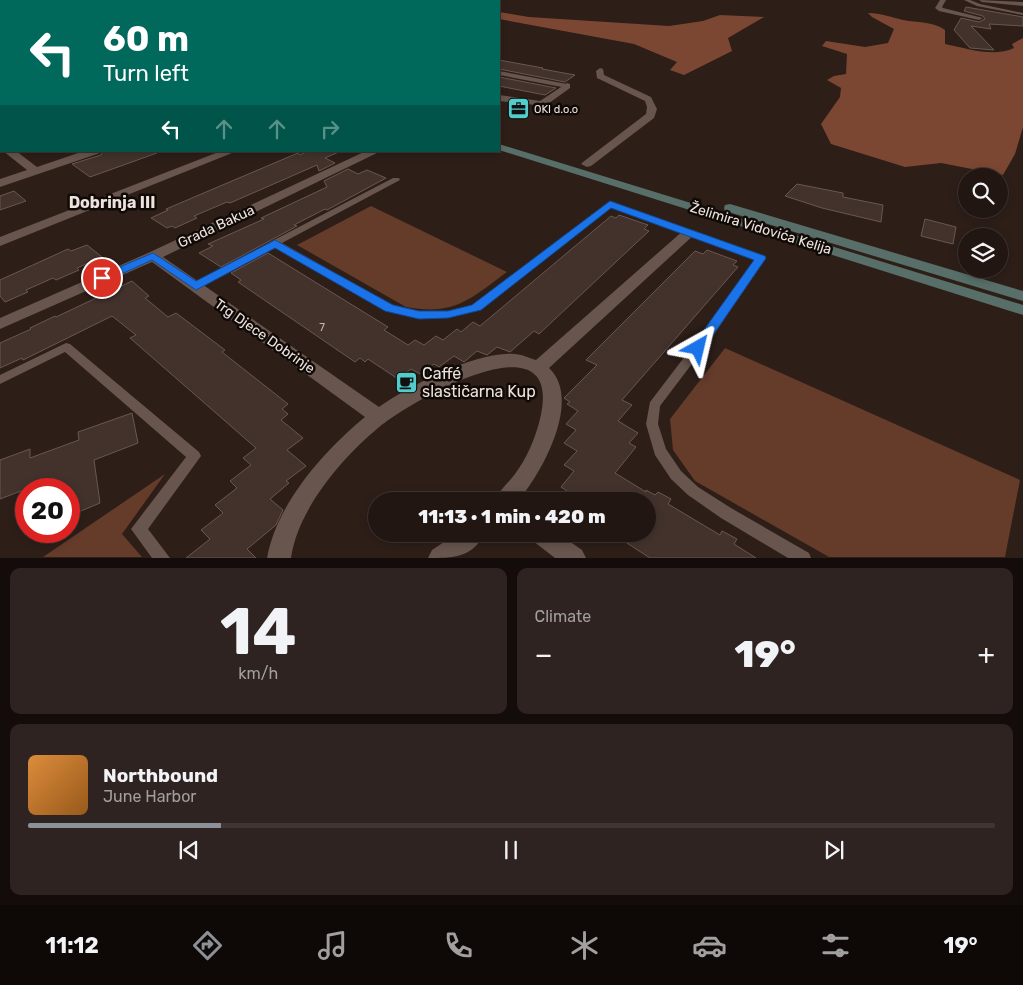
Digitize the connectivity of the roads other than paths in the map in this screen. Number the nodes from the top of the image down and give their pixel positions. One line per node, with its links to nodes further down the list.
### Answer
1 (943, 0): 6 (street)
2 (966, 0): 5 (lane)
3 (982, 0): 4 (street)
4 (1023, 4)
5 (1023, 14)
6 (979, 18)
7 (600, 72): 17 (street)
8 (500, 73): 9 (lane)
9 (567, 86): 10 (street)
10 (500, 98)
11 (500, 137): 17 (main road, Želimira Vidovića Kelija)
12 (500, 147): 27 (main road, Želimira Vidovića Kelija)
13 (11, 152): 18 (street)
14 (93, 152): 18 (street)
15 (229, 152): 22 (street)
16 (368, 152): 24 (street, Grada Bakua)
17 (587, 164): 26 (main road, Želimira Vidovića Kelija)
18 (36, 171): 20 (street)
19 (396, 180): 23 (lane)
20 (0, 183)
21 (689, 233): 23 (lane); 29 (street); 39 (lane)
22 (0, 242)
23 (275, 243): 25 (lane)
24 (153, 256): 25 (street, Trg Djece Dobrinje); 28 (street, Grada Bakua)
25 (196, 286): 31 (street, Trg Djece Dobrinje)
26 (1023, 296)
27 (1023, 310)
28 (0, 324)
29 (539, 367): 31 (street); 32 (street)
30 (0, 380): 35 (lane)
31 (378, 416): 36 (street)
32 (512, 492)
33 (464, 542): 37 (street)
34 (552, 542): 38 (street)
35 (162, 558)
36 (279, 558)
37 (440, 558)
38 (574, 558)
39 (803, 558)

